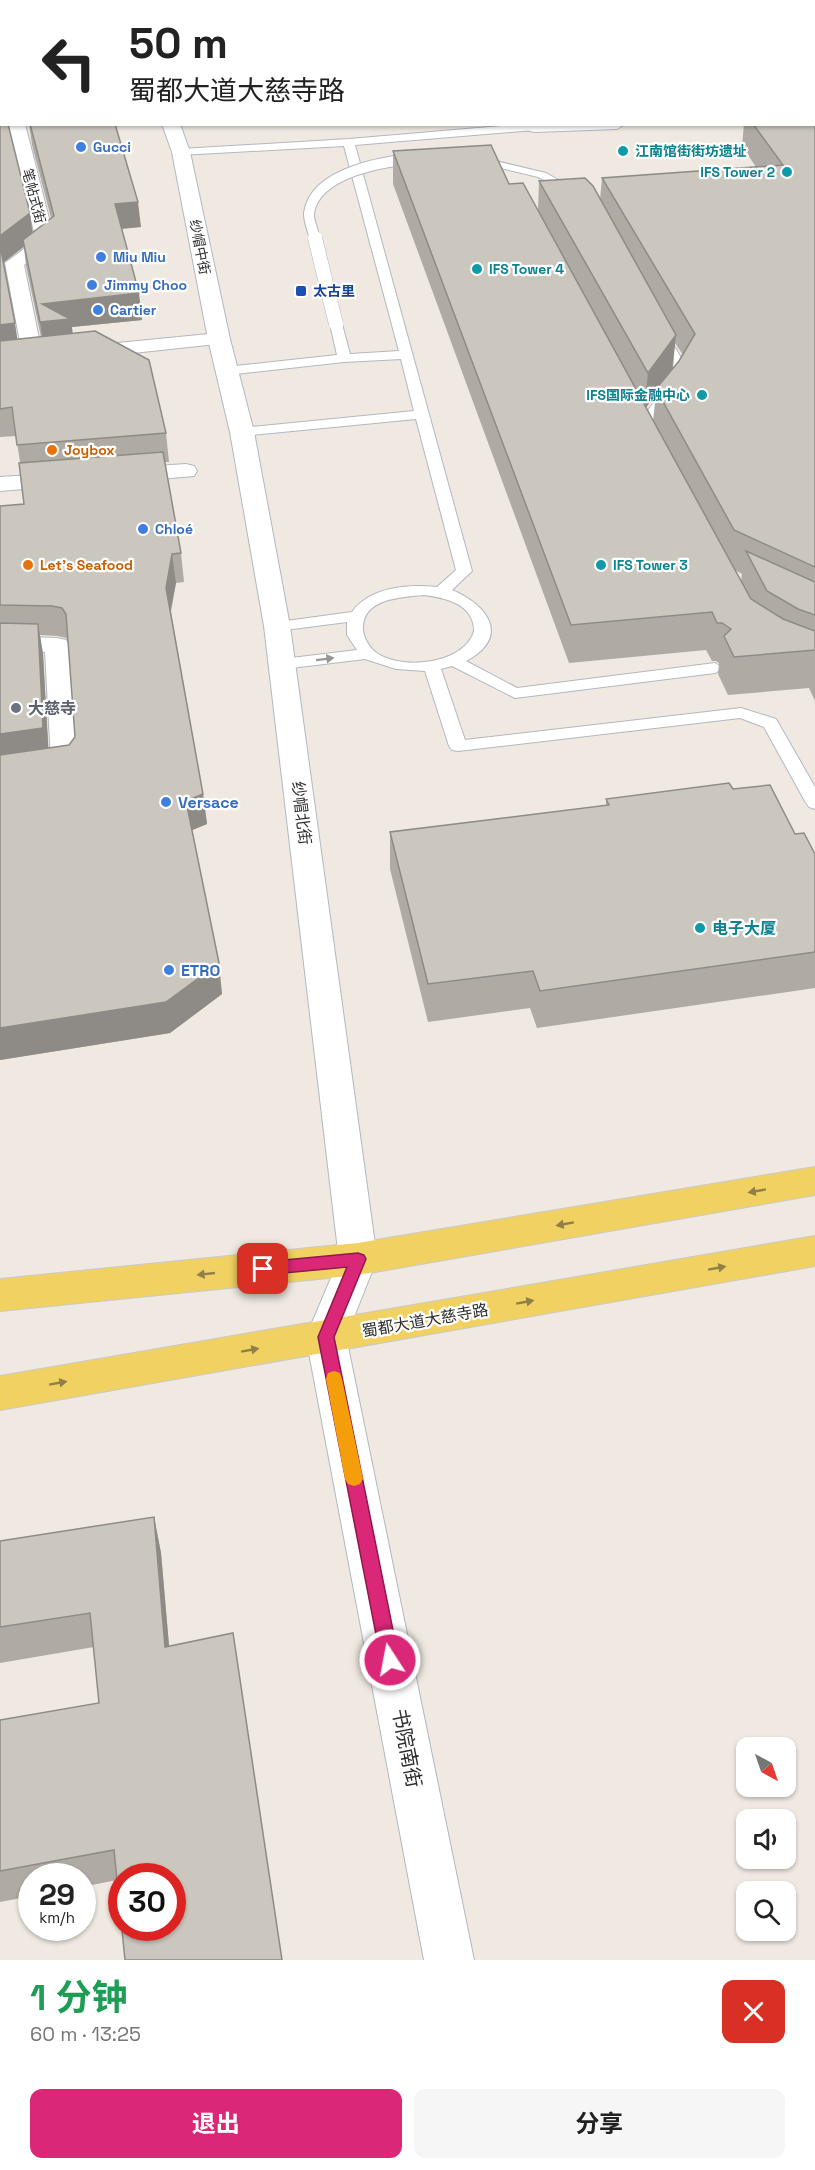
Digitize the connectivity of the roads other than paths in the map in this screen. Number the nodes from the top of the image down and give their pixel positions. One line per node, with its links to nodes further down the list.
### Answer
1 (172, 126): 6 (street, 纱帽中街)
2 (562, 126): 3 (street)
3 (535, 127): 5 (lane)
4 (16, 130): 14 (street, 笔帖式街)
5 (349, 142): 6 (lane); 10 (lane)
6 (181, 152): 16 (street, 纱帽中街)
7 (457, 157): 9 (lane)
8 (435, 158): 19 (lane, bridge)
9 (501, 164): 11 (lane); 12 (lane)
10 (358, 177): 13 (lane); 17 (lane)
11 (513, 185)
12 (583, 201)
13 (316, 236)
14 (7, 263): 18 (street, 笔帖式街)
15 (653, 320): 24 (lane)
16 (219, 339): 18 (street); 21 (street, 纱帽中街)
17 (406, 355): 19 (lane); 22 (lane)
18 (33, 358): 20 (street)
19 (344, 358): 21 (lane)
20 (11, 360)
21 (226, 371): 23 (street, 纱帽北街)
22 (421, 414): 23 (lane); 29 (lane)
23 (242, 432): 31 (street, 纱帽北街)
24 (654, 446)
25 (186, 471): 26 (street)
26 (104, 477)
27 (81, 478): 28 (street)
28 (0, 484)
29 (441, 592): 30 (lane); 34 (lane)
30 (356, 616): 31 (lane); 33 (lane)
31 (277, 626): 35 (street, 纱帽北街)
32 (0, 643): 38 (street)
33 (368, 654): 35 (lane, one-way to 33); 36 (lane)
34 (453, 660): 36 (lane); 37 (lane)
35 (283, 664): 42 (street, 纱帽北街)
36 (432, 666): 39 (lane)
37 (715, 668)
38 (0, 776)
39 (815, 803)
40 (815, 1181): 42 (main road, one-way to 42)
41 (815, 1251): 44 (main road, 蜀都大道大慈寺路, one-way to 41)
42 (358, 1259): 43 (main road, one-way to 43); 44 (street)
43 (0, 1295)
44 (326, 1337): 45 (main road, 蜀都大道大慈寺路, one-way to 44); 46 (street, 书院南街)
45 (0, 1393)
46 (449, 1960)

